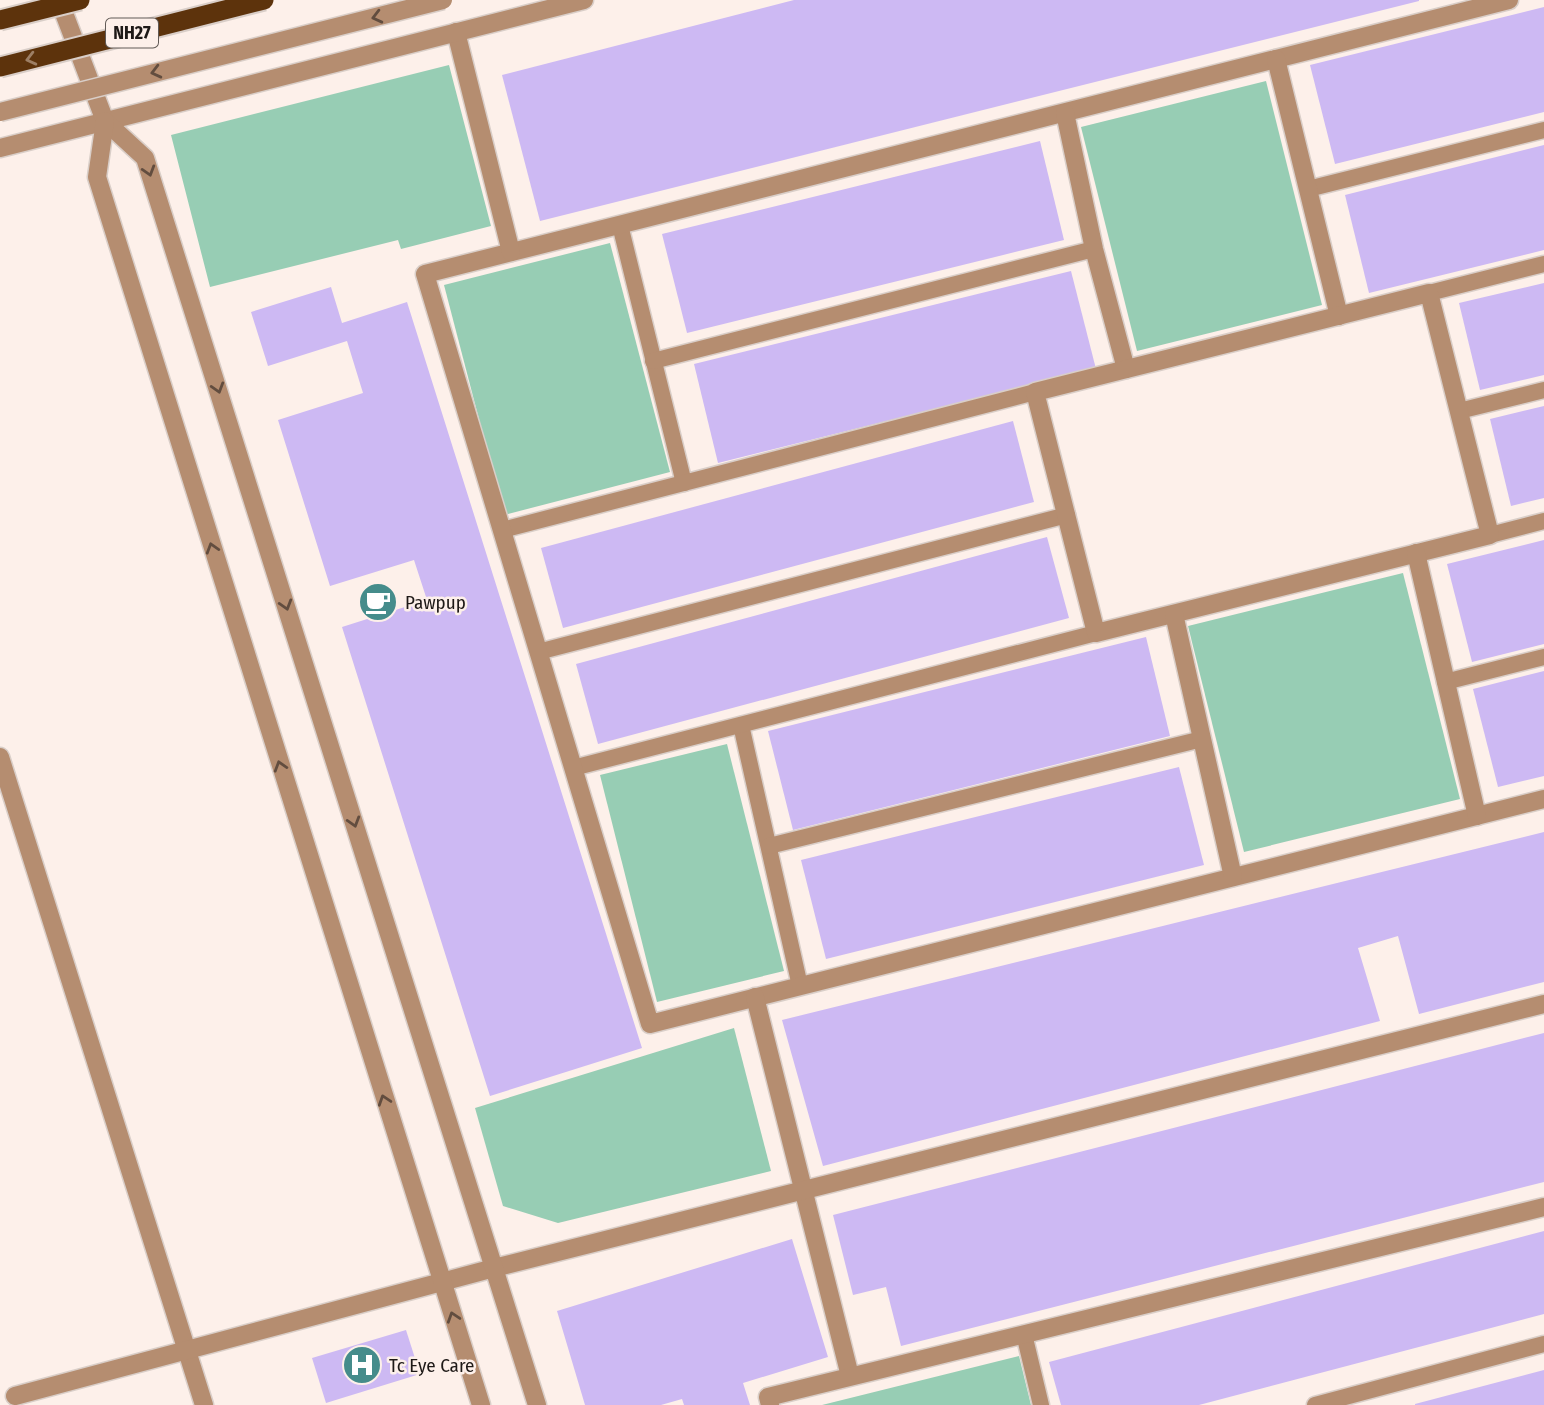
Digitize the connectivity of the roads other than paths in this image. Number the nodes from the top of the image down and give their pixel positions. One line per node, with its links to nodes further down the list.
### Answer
1 (59, 0): 13 (street)
2 (80, 0): 7 (highway, bridge)
3 (264, 0): 10 (highway, NH27, one-way to 10, bridge)
4 (443, 0): 11 (street, one-way to 11, bridge)
5 (584, 0): 8 (street)
6 (1509, 0): 9 (street)
7 (0, 20)
8 (456, 32): 13 (street); 19 (street)
9 (1276, 59): 12 (street); 16 (street)
10 (0, 67)
11 (0, 112)
12 (1065, 113): 17 (street); 18 (street)
13 (105, 121): 15 (street); 52 (street, one-way to 52); 53 (street, one-way to 13)
14 (1544, 130): 16 (lane)
15 (0, 148)
16 (1308, 189): 22 (street)
17 (620, 225): 19 (street); 23 (lane)
18 (1094, 249): 23 (lane); 24 (street)
19 (511, 252): 31 (street)
20 (1544, 264): 21 (lane)
21 (1429, 293): 22 (street); 27 (street)
22 (1339, 316): 24 (street)
23 (653, 361): 28 (lane)
24 (1126, 369): 26 (street)
25 (1544, 390): 27 (lane)
26 (1035, 392): 28 (lane); 29 (street)
27 (1459, 411): 32 (street)
28 (684, 483): 31 (lane)
29 (1066, 515): 35 (street); 36 (lane)
30 (1544, 521): 32 (lane)
31 (502, 530): 36 (street)
32 (1490, 535): 33 (street)
33 (1416, 553): 34 (street); 38 (street)
34 (1174, 614): 35 (street); 40 (street)
35 (1096, 633): 39 (lane)
36 (538, 652): 42 (street)
37 (1544, 657): 38 (lane)
38 (1445, 682): 44 (street)
39 (741, 725): 42 (lane); 45 (lane)
40 (1202, 739): 45 (lane); 46 (street)
41 (0, 757): 56 (street)
42 (573, 768): 48 (street)
43 (1544, 799): 44 (street)
44 (1477, 816): 46 (street)
45 (769, 846): 47 (lane)
46 (1233, 877): 47 (street)
47 (800, 986): 48 (street)
48 (755, 997): 50 (street)
49 (1544, 1004): 50 (street)
50 (803, 1190): 52 (street); 57 (street)
51 (1544, 1207): 54 (street)
52 (494, 1268): 53 (street); 61 (street)
53 (442, 1282): 56 (street); 60 (street, one-way to 53)
54 (1024, 1334): 57 (street); 63 (lane)
55 (1544, 1344): 64 (lane)
56 (186, 1350): 58 (street); 59 (street)
57 (850, 1376): 62 (street)
58 (15, 1396)
59 (205, 1405)
60 (481, 1405)
61 (537, 1405)
62 (771, 1405)
63 (1041, 1405)
64 (1315, 1405)

